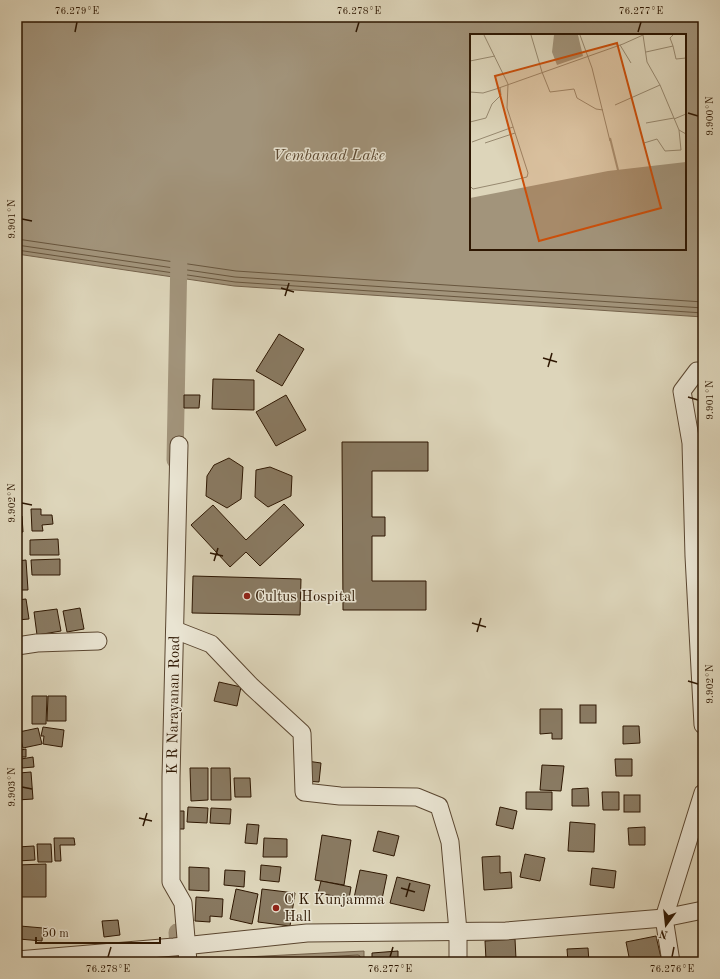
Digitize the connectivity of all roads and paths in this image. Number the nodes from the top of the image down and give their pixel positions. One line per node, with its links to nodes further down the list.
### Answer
1 (703, 372): 3 (street)
2 (179, 445): 4 (street, K R Narayanan Road)
3 (699, 589): 5 (street)
4 (175, 630): 13 (street); 14 (street, K R Narayanan Road)
5 (700, 632): 8 (street)
6 (98, 641): 7 (street)
7 (17, 646)
8 (701, 670): 9 (street)
9 (703, 725)
10 (703, 793): 12 (street)
11 (703, 910): 12 (street)
12 (664, 918): 13 (street); 17 (street)
13 (458, 932): 14 (street); 16 (street)
14 (184, 950): 15 (street)
15 (17, 960)
16 (458, 962)
17 (671, 962)

